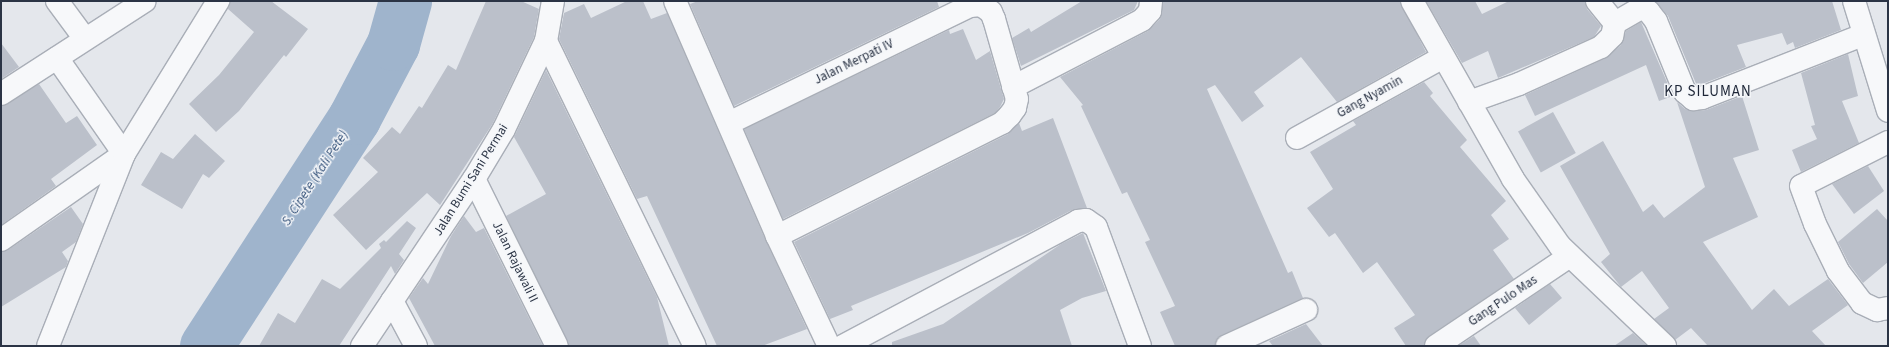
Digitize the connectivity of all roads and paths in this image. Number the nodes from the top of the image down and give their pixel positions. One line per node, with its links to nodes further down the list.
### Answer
1 (57, 1): 12 (street)
2 (145, 1): 12 (street)
3 (218, 1): 23 (street)
4 (553, 1): 13 (street, Jalan Bumi Sani Permai)
5 (1151, 1): 16 (street)
6 (1412, 1): 14 (street)
7 (1597, 1): 10 (street)
8 (1854, 1): 11 (street)
9 (681, 3): 20 (street)
10 (1615, 23): 11 (street); 18 (street)
11 (1864, 35): 19 (street)
12 (85, 39): 15 (street)
13 (546, 41): 24 (street, Jalan Bumi Sani Permai); 36 (street)
14 (1443, 57): 18 (street); 21 (street, Gang Nyamin)
15 (57, 58): 17 (street); 23 (street)
16 (1013, 87): 20 (street, Jalan Merpati IV); 25 (street)
17 (1, 94)
18 (1469, 102): 27 (street)
19 (1888, 111)
20 (729, 122): 25 (street)
21 (1297, 138)
22 (1888, 142): 29 (street)
23 (124, 154): 26 (street); 32 (street)
24 (474, 179): 28 (street, Jalan Bumi Sani Permai); 35 (street, Jalan Rajawali II)
25 (777, 236): 37 (street)
26 (1, 240)
27 (1570, 256): 40 (street, Gang Pulo Mas); 41 (street)
28 (392, 302): 33 (street, Jalan Bumi Sani Permai); 34 (street)
29 (1888, 308)
30 (1306, 310): 39 (street)
31 (1137, 345): 38 (street)
32 (48, 346)
33 (362, 346)
34 (416, 346)
35 (557, 346)
36 (695, 346)
37 (829, 346)
38 (842, 346)
39 (1226, 346)
40 (1436, 346)
41 (1665, 346)

